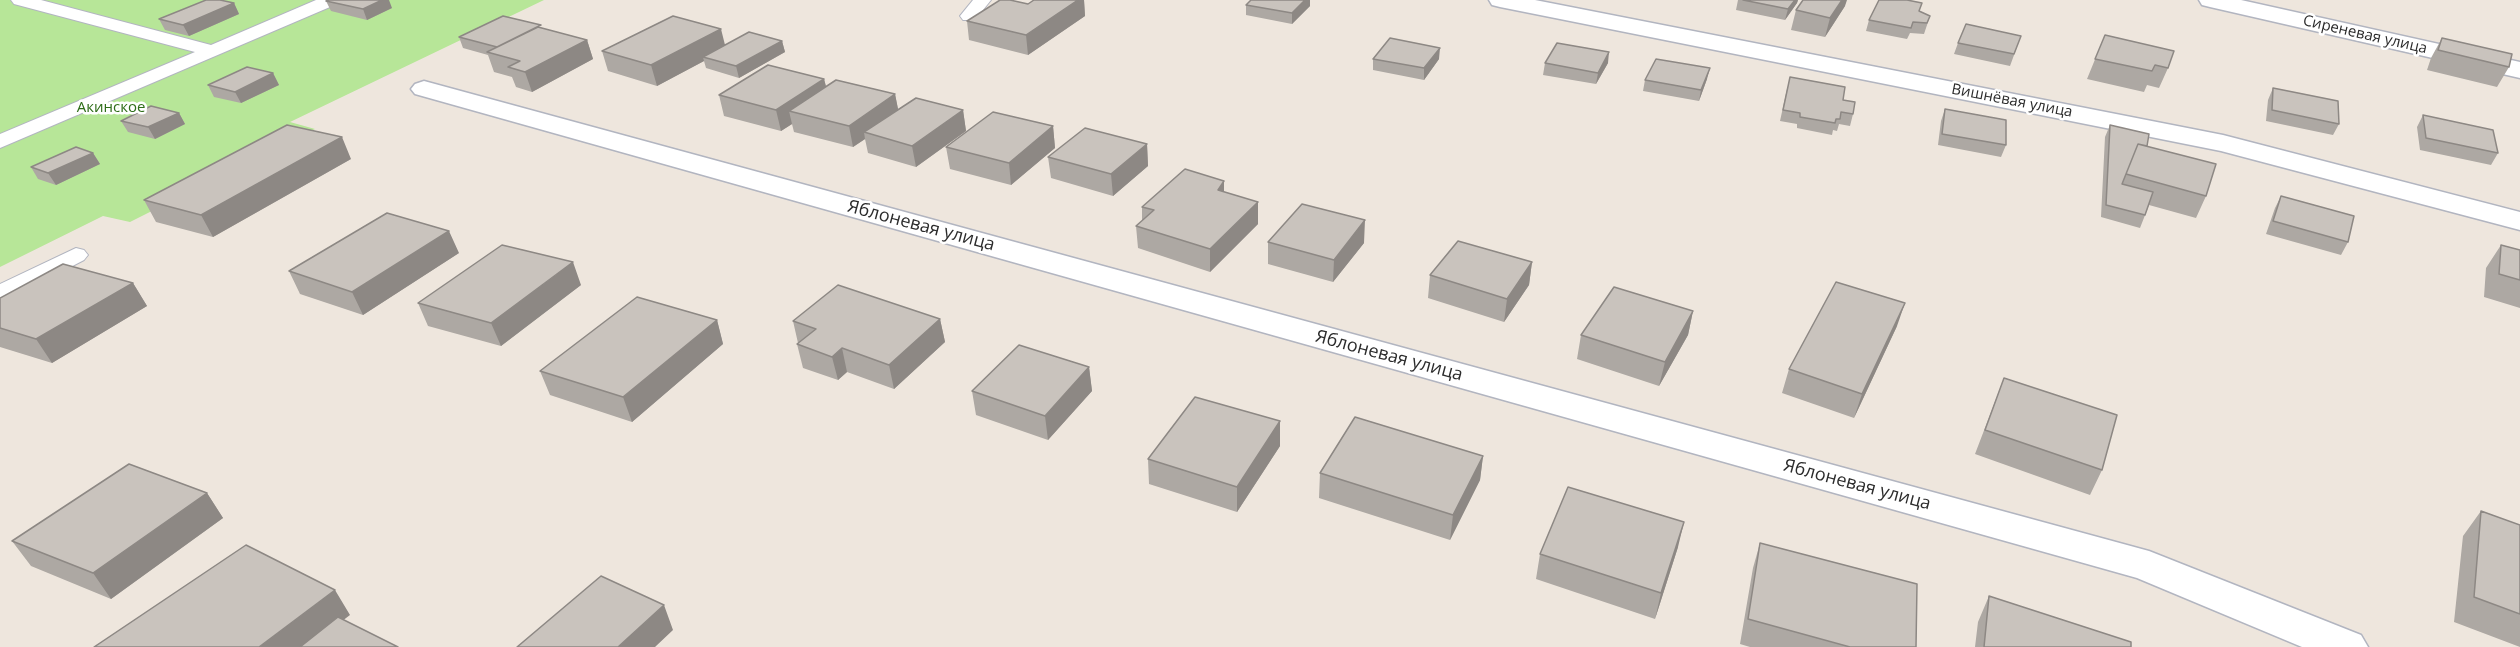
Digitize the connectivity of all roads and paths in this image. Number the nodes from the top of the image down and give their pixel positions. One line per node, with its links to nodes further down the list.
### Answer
1 (20, 0): 7 (lane)
2 (331, 0): 7 (lane)
3 (982, 0): 6 (lane)
4 (1500, 0): 11 (street, Вишнёвая улица)
5 (2210, 0): 8 (street, Сиреневая улица)
6 (969, 16)
7 (214, 51): 10 (lane)
8 (2520, 70)
9 (424, 89): 14 (street, Яблоневая улица)
10 (0, 142)
11 (2520, 221)
12 (76, 255): 13 (lane)
13 (0, 294)
14 (2346, 647)

